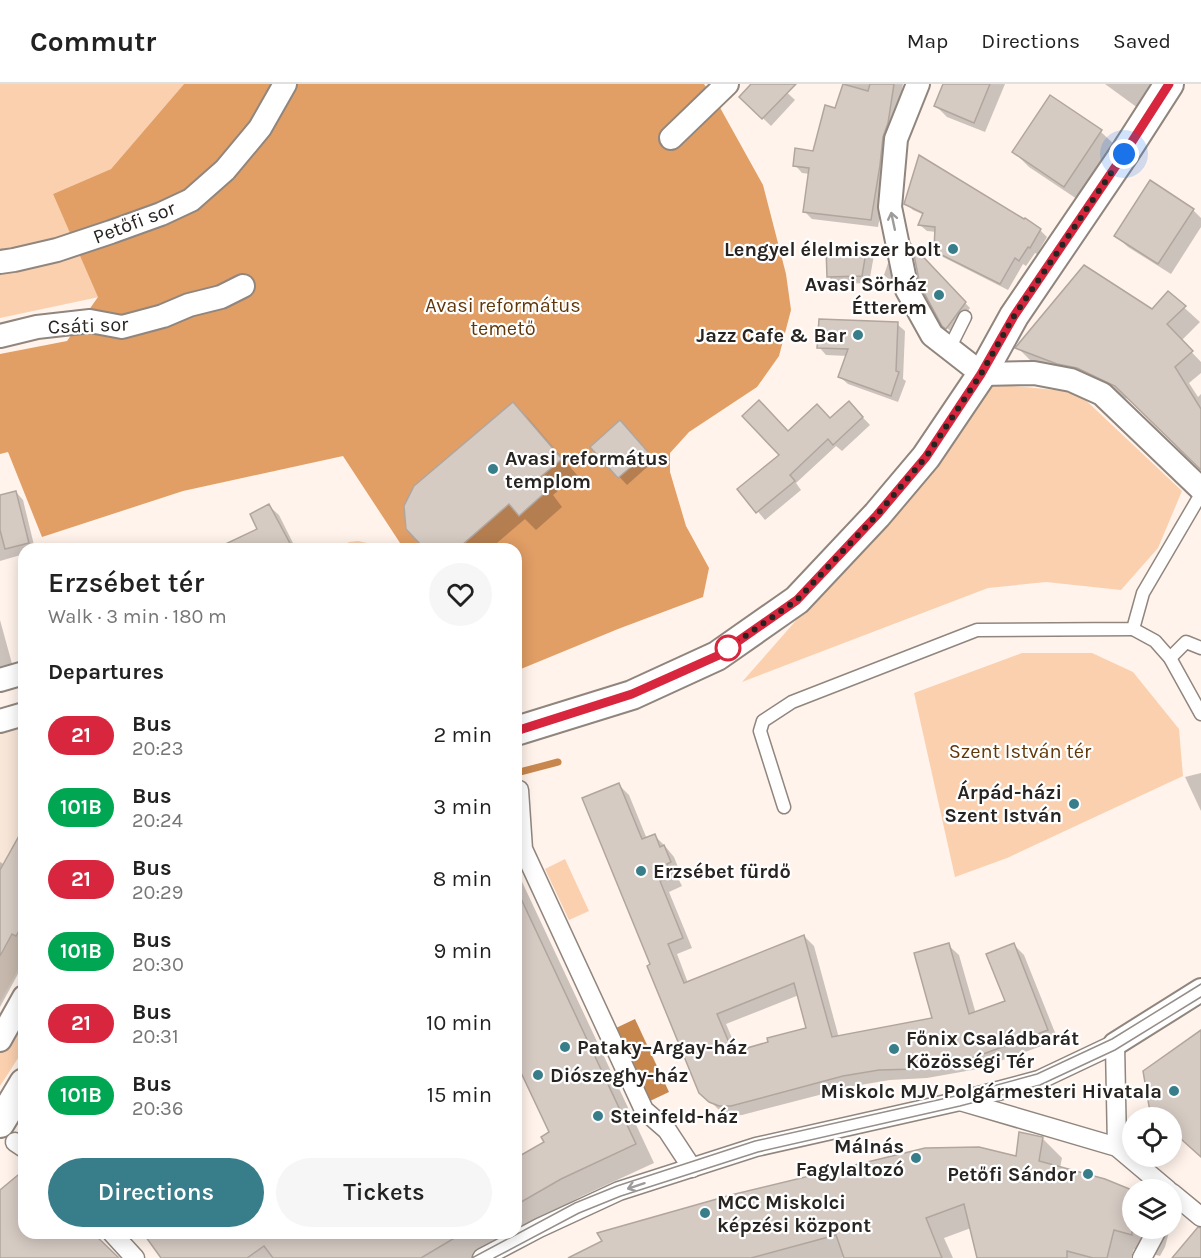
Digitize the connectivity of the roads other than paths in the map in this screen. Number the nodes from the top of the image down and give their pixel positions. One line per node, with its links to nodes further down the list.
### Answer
1 (285, 84): 6 (street, Petőfi sor)
2 (727, 84): 5 (street)
3 (918, 84): 10 (street, one-way to 3)
4 (1169, 84): 11 (street)
5 (671, 138)
6 (0, 262)
7 (243, 286): 9 (street, Csáti sor)
8 (965, 316): 10 (lane)
9 (0, 336)
10 (949, 349): 11 (street)
11 (981, 374): 12 (street); 22 (street)
12 (1201, 489)
13 (1201, 494): 14 (lane)
14 (1133, 629): 16 (lane); 23 (lane)
15 (1201, 648): 16 (lane)
16 (1170, 658): 19 (lane)
17 (18, 675): 18 (street)
18 (0, 680)
19 (1201, 714)
20 (18, 716): 21 (street)
21 (0, 721)
22 (522, 729)
23 (784, 807)
24 (522, 834): 33 (street)
25 (1201, 990): 28 (street)
26 (18, 1008): 27 (street)
27 (0, 1040)
28 (1115, 1044): 29 (street); 32 (street)
29 (960, 1101): 32 (street); 33 (street)
30 (18, 1112): 31 (street)
31 (13, 1137)
32 (1117, 1147): 34 (street)
33 (692, 1168): 37 (street, one-way to 37)
34 (1153, 1179)
35 (1182, 1203): 36 (street)
36 (1201, 1217)
37 (522, 1237)
38 (118, 1239): 41 (street)
39 (518, 1239): 42 (street, one-way to 42)
40 (1152, 1239): 43 (street)
41 (135, 1258)
42 (482, 1258)
43 (1142, 1258)

